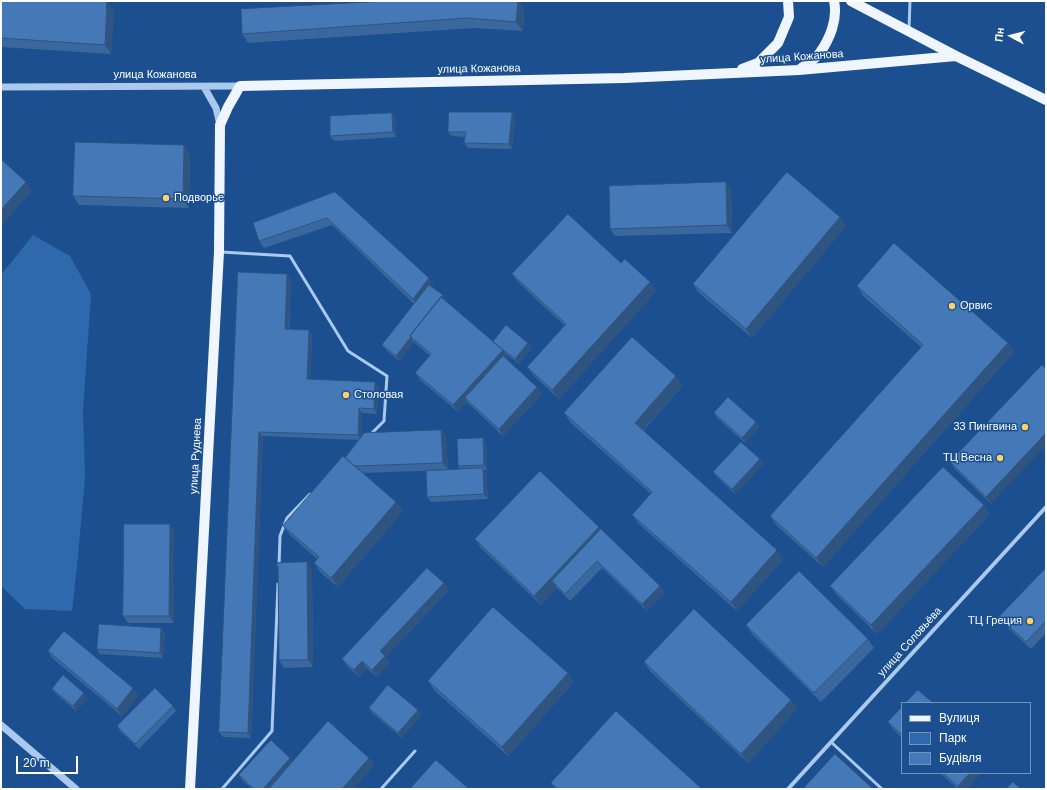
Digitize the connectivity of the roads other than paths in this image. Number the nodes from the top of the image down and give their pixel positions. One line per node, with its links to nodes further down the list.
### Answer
1 (788, 1): 8 (main road)
2 (834, 1): 7 (main road)
3 (852, 1): 5 (main road)
4 (910, 1): 5 (lane)
5 (909, 31): 6 (main road)
6 (956, 56): 7 (main road, улица Кожанова); 12 (main road)
7 (799, 70): 8 (main road, улица Кожанова)
8 (730, 73): 9 (main road, улица Кожанова)
9 (240, 86): 11 (street, улица Кожанова); 13 (main road, улица Руднева)
10 (1, 87): 11 (street, улица Кожанова)
11 (204, 87): 13 (street, улица Руднева)
12 (1046, 100)
13 (220, 124): 14 (main road, улица Руднева)
14 (219, 252): 15 (lane); 24 (main road, улица Руднева)
15 (368, 438)
16 (314, 491): 18 (lane)
17 (1046, 506): 21 (street, улица Соловьёва)
18 (279, 568)
19 (278, 583): 25 (lane)
20 (1, 725): 23 (street)
21 (831, 742): 27 (street, улица Соловьёва); 28 (lane)
22 (415, 751): 26 (lane)
23 (76, 789)
24 (190, 789)
25 (222, 789)
26 (381, 789)
27 (788, 789)
28 (882, 789)

